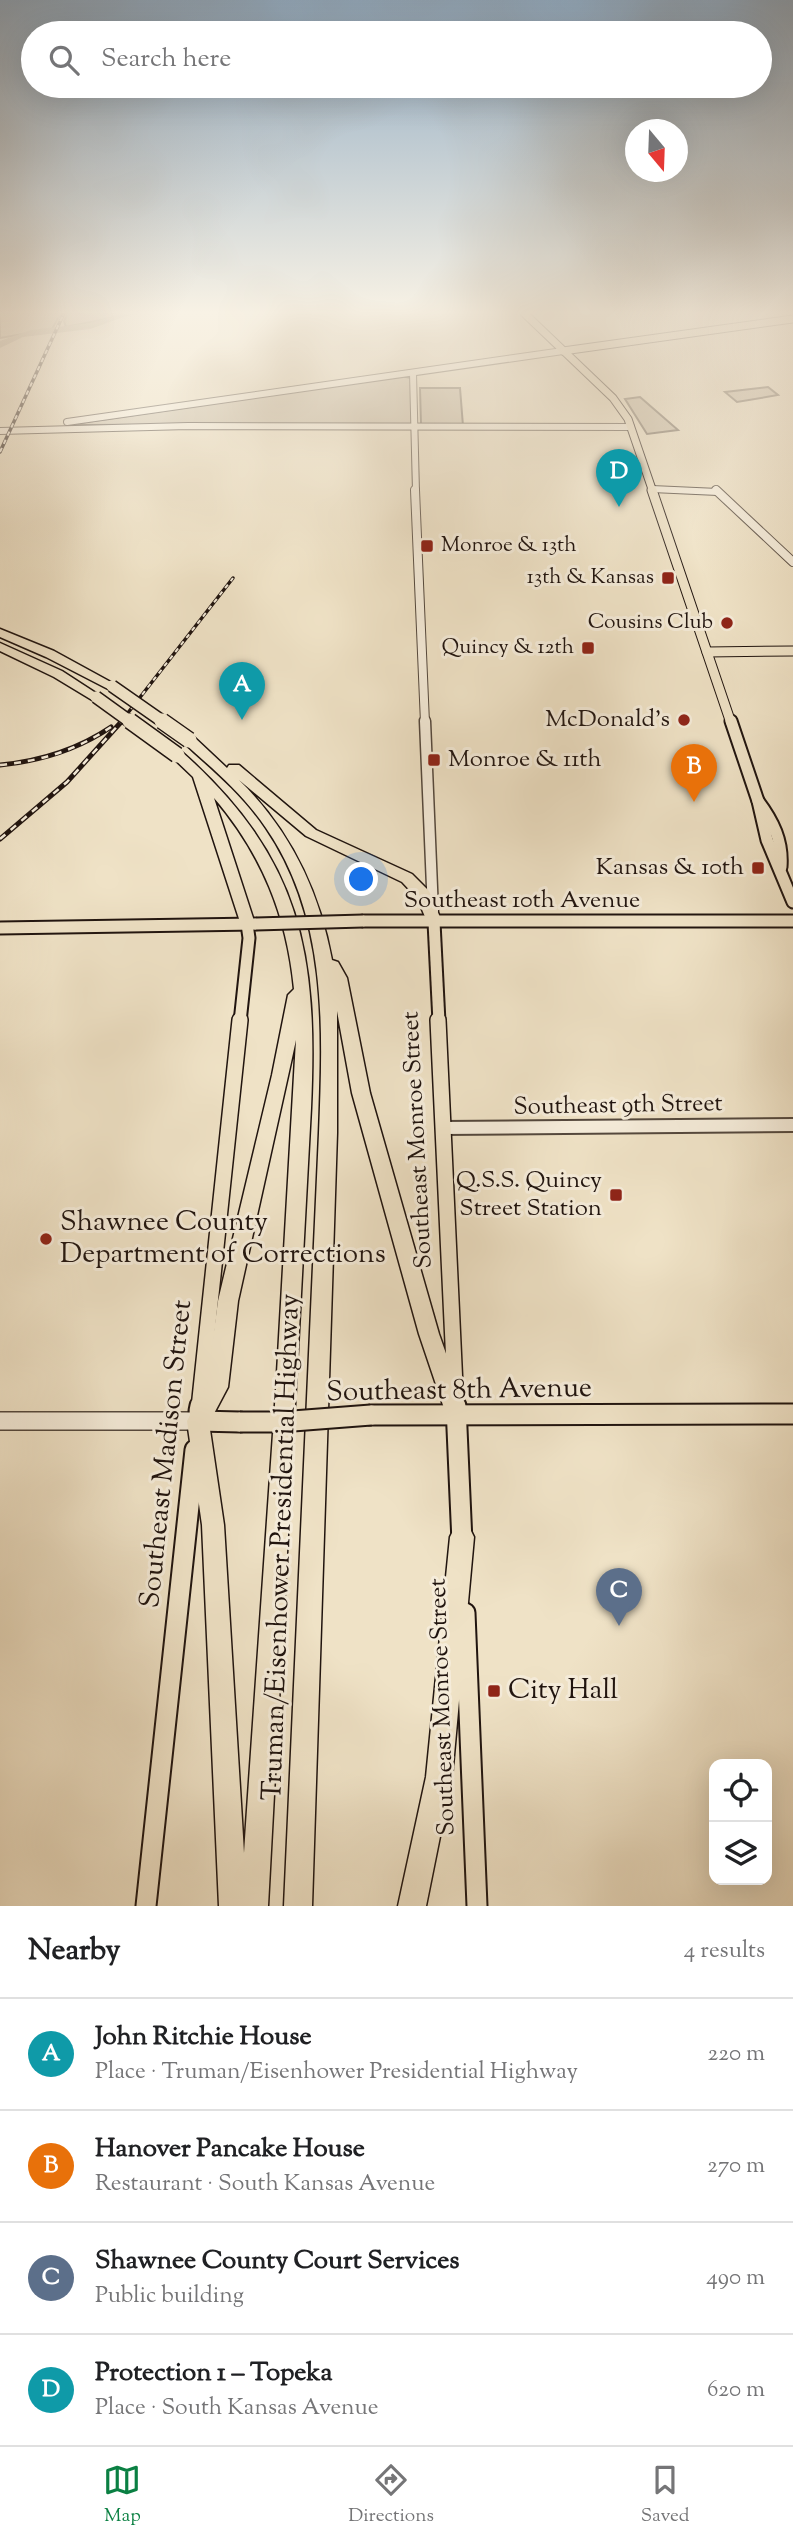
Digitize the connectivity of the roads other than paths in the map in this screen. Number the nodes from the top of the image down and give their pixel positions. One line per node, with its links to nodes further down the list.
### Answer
1 (208, 402): 4 (street)
2 (414, 402): 5 (street, Southeast Monroe Street)
3 (616, 402): 6 (main road)
4 (59, 423): 7 (street); 8 (street)
5 (414, 427): 6 (street); 7 (street); 20 (street, Southeast Monroe Street)
6 (631, 427): 10 (main road)
7 (71, 428): 8 (street)
8 (20, 429): 9 (street)
9 (0, 431)
10 (652, 489): 11 (street); 15 (main road)
11 (793, 562)
12 (0, 633): 17 (highway, Truman/Eisenhower Presidential Highway, bridge)
13 (0, 647): 17 (highway, Truman/Eisenhower Presidential Highway, bridge)
14 (793, 651): 15 (main road)
15 (709, 656): 16 (main road); 18 (main road)
16 (793, 659)
17 (203, 765): 20 (highway); 21 (highway); 23 (highway, Truman/Eisenhower Presidential Highway); 24 (highway, Truman/Eisenhower Presidential Highway)
18 (793, 902)
19 (793, 921): 20 (main road, Southeast 10th Avenue)
20 (434, 922): 21 (main road, Southeast 10th Avenue, bridge); 26 (main road, Southeast Monroe Street)
21 (251, 924): 22 (main road, Southeast 10th Avenue); 30 (main road, Southeast Madison Street)
22 (0, 928)
23 (323, 947): 28 (highway); 36 (highway, Truman/Eisenhower Presidential Highway)
24 (298, 951): 30 (highway); 35 (highway, Truman/Eisenhower Presidential Highway)
25 (793, 1125): 26 (street, Southeast 9th Street)
26 (444, 1128): 28 (main road, Southeast Monroe Street)
27 (371, 1415): 28 (main road, Southeast 8th Avenue); 30 (main road, Southeast 8th Avenue, bridge)
28 (457, 1415): 29 (main road, Southeast 8th Avenue); 32 (main road, Southeast Monroe Street)
29 (793, 1415)
30 (198, 1421): 31 (street, Southeast 8th Avenue); 33 (main road, Southeast Madison Street); 34 (highway)
31 (0, 1422)
32 (462, 1536): 37 (highway); 38 (main road, Southeast Monroe Street)
33 (146, 1906)
34 (233, 1906)
35 (254, 1906)
36 (298, 1906)
37 (412, 1906)
38 (478, 1906)

